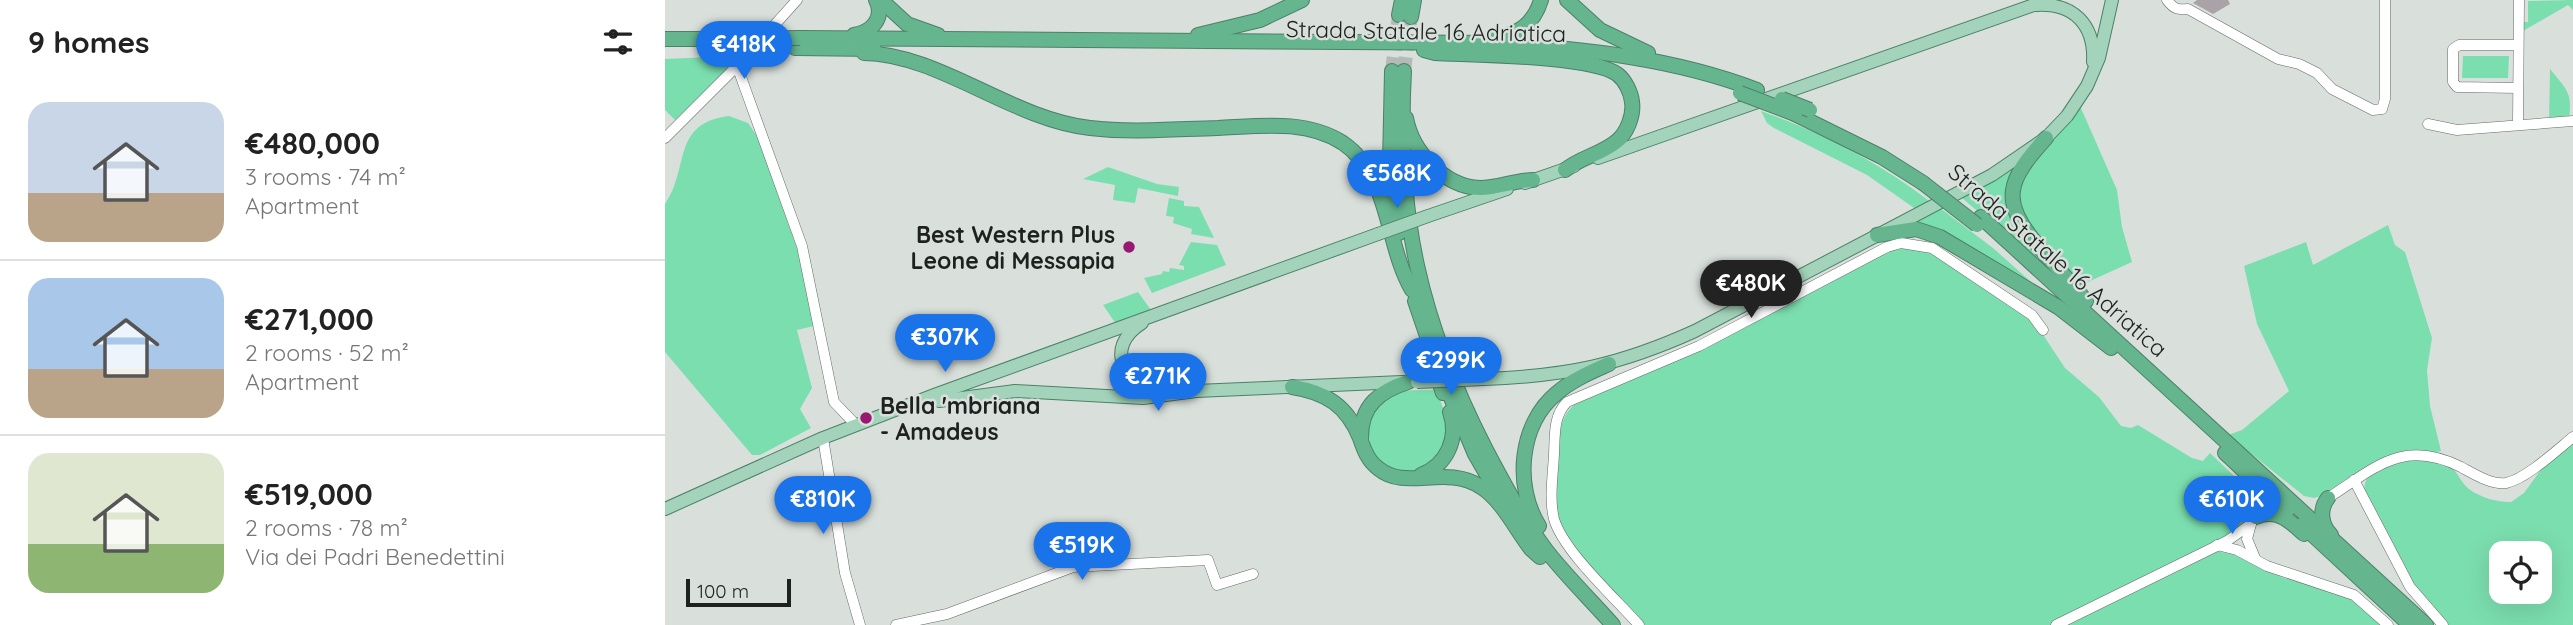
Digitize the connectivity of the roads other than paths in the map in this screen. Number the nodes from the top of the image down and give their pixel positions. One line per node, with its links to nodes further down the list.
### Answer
1 (797, 0): 22 (street)
2 (879, 0): 13 (highway); 16 (highway)
3 (1302, 0): 15 (highway)
4 (1541, 0): 14 (highway)
5 (1567, 0): 26 (highway)
6 (2047, 0): 11 (main road)
7 (2112, 0): 24 (main road)
8 (2167, 0): 9 (street)
9 (2385, 0)
10 (2519, 0): 18 (street)
11 (2033, 5): 24 (main road); 32 (main road)
12 (665, 39): 17 (highway, Strada Statale 16 Adriatica)
13 (1016, 40): 15 (highway, Strada Statale 16 Adriatica); 16 (highway, Strada Statale 16 Adriatica)
14 (1386, 40): 15 (highway, Strada Statale 16 Adriatica); 26 (highway, Strada Statale 16 Adriatica)
15 (1091, 41)
16 (797, 43): 17 (highway, Strada Statale 16 Adriatica, bridge); 20 (highway, Strada Statale 16 Adriatica)
17 (719, 44): 19 (highway, Strada Statale 16 Adriatica)
18 (2518, 45): 25 (street); 25 (street)
19 (665, 48)
20 (814, 49): 21 (highway, Strada Statale 16 Adriatica); 36 (highway)
21 (1424, 50): 26 (highway, Strada Statale 16 Adriatica); 32 (highway)
22 (737, 66): 30 (street); 48 (street)
23 (1398, 71): 33 (highway); 36 (highway); 65 (highway)
24 (2087, 86): 31 (main road)
25 (2518, 88): 29 (street)
26 (1741, 89): 34 (highway, Strada Statale 16 Adriatica, bridge); 34 (highway, Strada Statale 16 Adriatica, bridge)
27 (2573, 121): 29 (street)
28 (2428, 124): 29 (street)
29 (2518, 124)
30 (665, 138)
31 (2046, 138): 35 (main road); 40 (highway)
32 (1565, 170): 33 (main road)
33 (1533, 180): 37 (main road, bridge)
34 (1927, 180): 40 (highway, Strada Statale 16 Adriatica)
35 (1877, 235): 40 (highway); 41 (main road)
36 (1412, 290): 39 (highway)
37 (1161, 313): 42 (main road); 45 (main road)
38 (2043, 330): 70 (street)
39 (1429, 343): 54 (highway); 61 (highway)
40 (2114, 344): 52 (highway, Strada Statale 16 Adriatica); 53 (highway, Strada Statale 16 Adriatica)
41 (1609, 364): 43 (main road, bridge); 65 (highway)
42 (1005, 370): 46 (main road); 47 (main road)
43 (1412, 382): 44 (main road); 51 (highway)
44 (1292, 387): 45 (main road); 51 (highway)
45 (1196, 391): 46 (main road)
46 (1003, 392): 47 (main road)
47 (897, 410): 48 (main road)
48 (856, 425): 50 (main road)
49 (2573, 437): 55 (street)
50 (823, 438): 57 (main road); 66 (street)
51 (1361, 441): 54 (highway)
52 (2212, 441): 58 (highway); 60 (highway, Strada Statale 16 Adriatica)
53 (2253, 466): 56 (highway); 63 (highway, Strada Statale 16 Adriatica)
54 (1417, 477): 61 (highway)
55 (2354, 480): 56 (street); 75 (street)
56 (2328, 498): 63 (highway)
57 (665, 509)
58 (2254, 520): 59 (street); 60 (highway); 62 (street)
59 (2217, 545): 62 (street); 71 (street)
60 (2326, 548): 73 (highway, Strada Statale 16 Adriatica)
61 (1540, 557): 68 (highway)
62 (2256, 559): 72 (street)
63 (2368, 573): 74 (highway, Strada Statale 16 Adriatica)
64 (1253, 574): 67 (street)
65 (1587, 597): 69 (highway)
66 (860, 625)
67 (896, 625)
68 (1601, 625)
69 (1613, 625)
70 (1639, 625)
71 (2056, 625)
72 (2388, 625)
73 (2410, 625)
74 (2426, 625)
75 (2443, 625)

